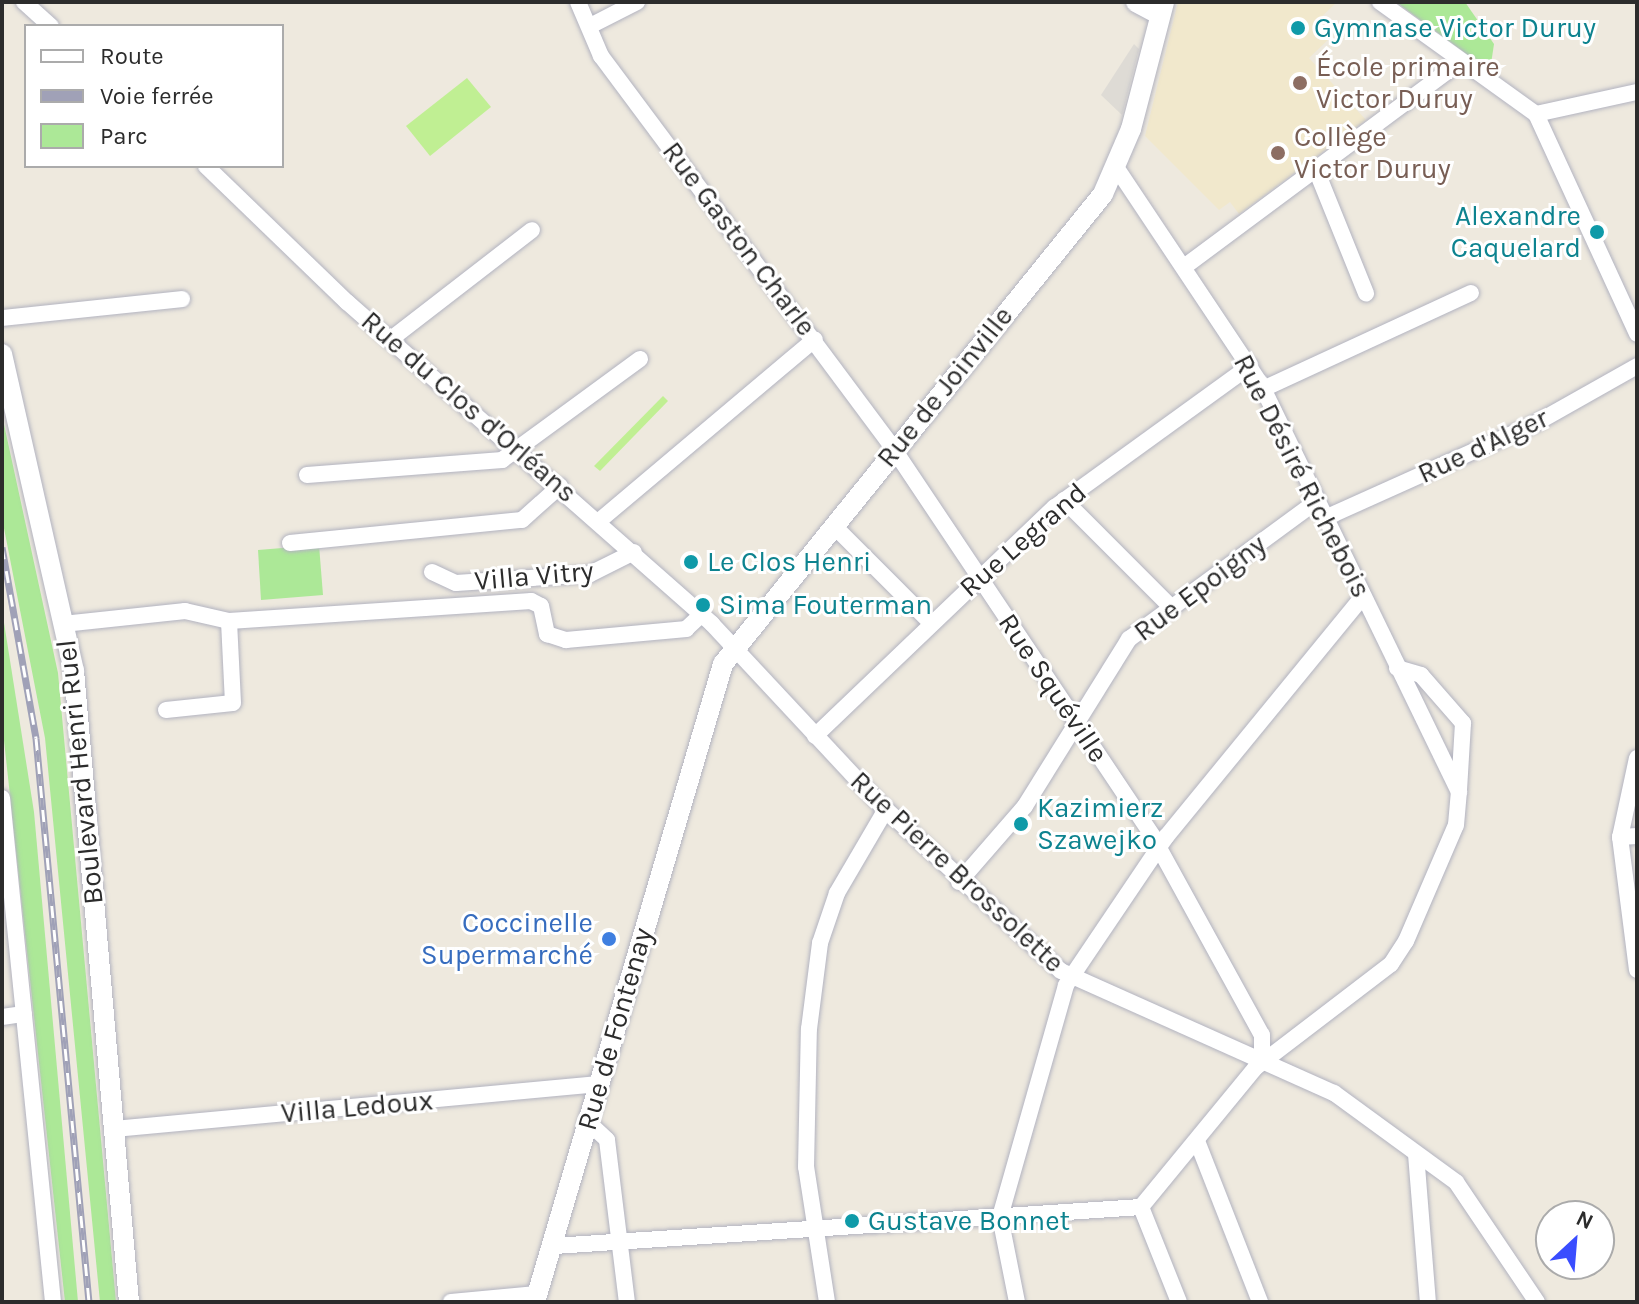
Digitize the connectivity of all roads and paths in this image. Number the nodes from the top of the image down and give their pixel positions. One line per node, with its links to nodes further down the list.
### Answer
1 (24, 2): 7 (street)
2 (578, 2): 8 (street, Rue Gaston Charle)
3 (637, 2): 8 (street)
4 (1136, 2): 6 (street)
5 (1380, 2): 9 (street)
6 (1162, 8): 13 (street, Rue de Joinville)
7 (49, 24)
8 (590, 26): 23 (street, Rue Gaston Charle)
9 (1460, 62): 11 (street); 14 (street)
10 (1637, 92): 11 (street)
11 (1536, 114): 21 (street)
12 (208, 168): 22 (street, Rue du Clos d'Orléans)
13 (1118, 170): 16 (street, Rue Désiré Richebois); 29 (street, Rue de Joinville)
14 (1317, 172): 16 (street); 17 (street)
15 (532, 230): 22 (street)
16 (1184, 267): 26 (street, Rue Désiré Richebois)
17 (1366, 293)
18 (1471, 293): 28 (street)
19 (182, 299): 20 (street)
20 (2, 318)
21 (1637, 334)
22 (391, 339): 30 (street, Rue du Clos d'Orléans)
23 (815, 339): 29 (street, Rue Gaston Charle); 36 (street)
24 (2, 354): 47 (street, Boulevard Henri Ruel)
25 (640, 359): 30 (street)
26 (1250, 366): 28 (street, Rue Désiré Richebois); 33 (street, Rue Legrand)
27 (1637, 366): 35 (street, Rue d'Alger)
28 (1263, 389): 34 (street, Rue Désiré Richebois)
29 (894, 449): 37 (street, Rue de Joinville); 41 (street, Rue Squéville)
30 (521, 451): 31 (street); 32 (street, Rue du Clos d'Orléans)
31 (307, 475)
32 (560, 486): 36 (street, Rue du Clos d'Orléans); 38 (street)
33 (1064, 500): 41 (street, Rue Legrand); 43 (street)
34 (1317, 501): 35 (street, Rue Désiré Richebois); 43 (street, Rue Epoigny)
35 (1325, 518): 42 (street, Rue Désiré Richebois)
36 (599, 521): 39 (street, Rue du Clos d'Orléans)
37 (835, 527): 46 (street); 48 (street, Rue de Joinville)
38 (290, 543)
39 (634, 552): 40 (street, Villa Vitry); 44 (street, Rue du Clos d'Orléans)
40 (432, 572)
41 (978, 577): 46 (street, Rue Legrand); 51 (street, Rue Squéville)
42 (1363, 596): 49 (street, Rue Désiré Richebois); 59 (street)
43 (1170, 606): 51 (street, Rue Epoigny)
44 (702, 614): 45 (street); 48 (street, Rue du Clos d'Orléans)
45 (229, 621): 47 (street); 50 (street)
46 (931, 623): 52 (street, Rue Legrand)
47 (63, 624): 68 (street, Boulevard Henri Ruel)
48 (734, 648): 52 (street, Rue Pierre Brossolette); 53 (street, Rue de Joinville)
49 (1397, 668): 55 (street, Rue Désiré Richebois); 55 (street)
50 (166, 710)
51 (1077, 724): 59 (street, Rue Squéville); 60 (street, Rue Epoigny)
52 (815, 736): 57 (street, Rue Pierre Brossolette)
53 (695, 757): 66 (street, Rue de Fontenay)
54 (1637, 758): 58 (street)
55 (1459, 792): 65 (street)
56 (2, 798): 63 (street)
57 (886, 809): 60 (street, Rue Pierre Brossolette); 73 (street)
58 (1628, 836): 61 (street)
59 (1159, 849): 62 (street); 65 (street, Rue Squéville)
60 (959, 882): 62 (street, Rue Pierre Brossolette)
61 (1637, 970)
62 (1071, 977): 65 (street, Rue Pierre Brossolette); 72 (street)
63 (24, 1014): 64 (street); 77 (street)
64 (2, 1017)
65 (1262, 1061): 69 (street); 70 (street, Rue Pierre Brossolette)
66 (599, 1084): 67 (street, Rue de Fontenay); 68 (street, Villa Ledoux)
67 (588, 1122): 74 (street, Rue de Fontenay); 75 (street)
68 (114, 1129): 78 (street, Boulevard Henri Ruel)
69 (1197, 1141): 71 (street); 84 (street)
70 (1416, 1154): 85 (street); 86 (street, Rue Pierre Brossolette)
71 (1141, 1207): 72 (street); 83 (street)
72 (1000, 1217): 73 (street); 82 (street)
73 (814, 1229): 75 (street); 81 (street)
74 (554, 1246): 75 (street); 76 (street, Rue de Fontenay)
75 (619, 1247): 80 (street)
76 (536, 1298): 79 (street)
77 (53, 1302)
78 (129, 1302)
79 (451, 1302)
80 (627, 1302)
81 (827, 1302)
82 (1017, 1302)
83 (1179, 1302)
84 (1260, 1302)
85 (1428, 1302)
86 (1537, 1302)

